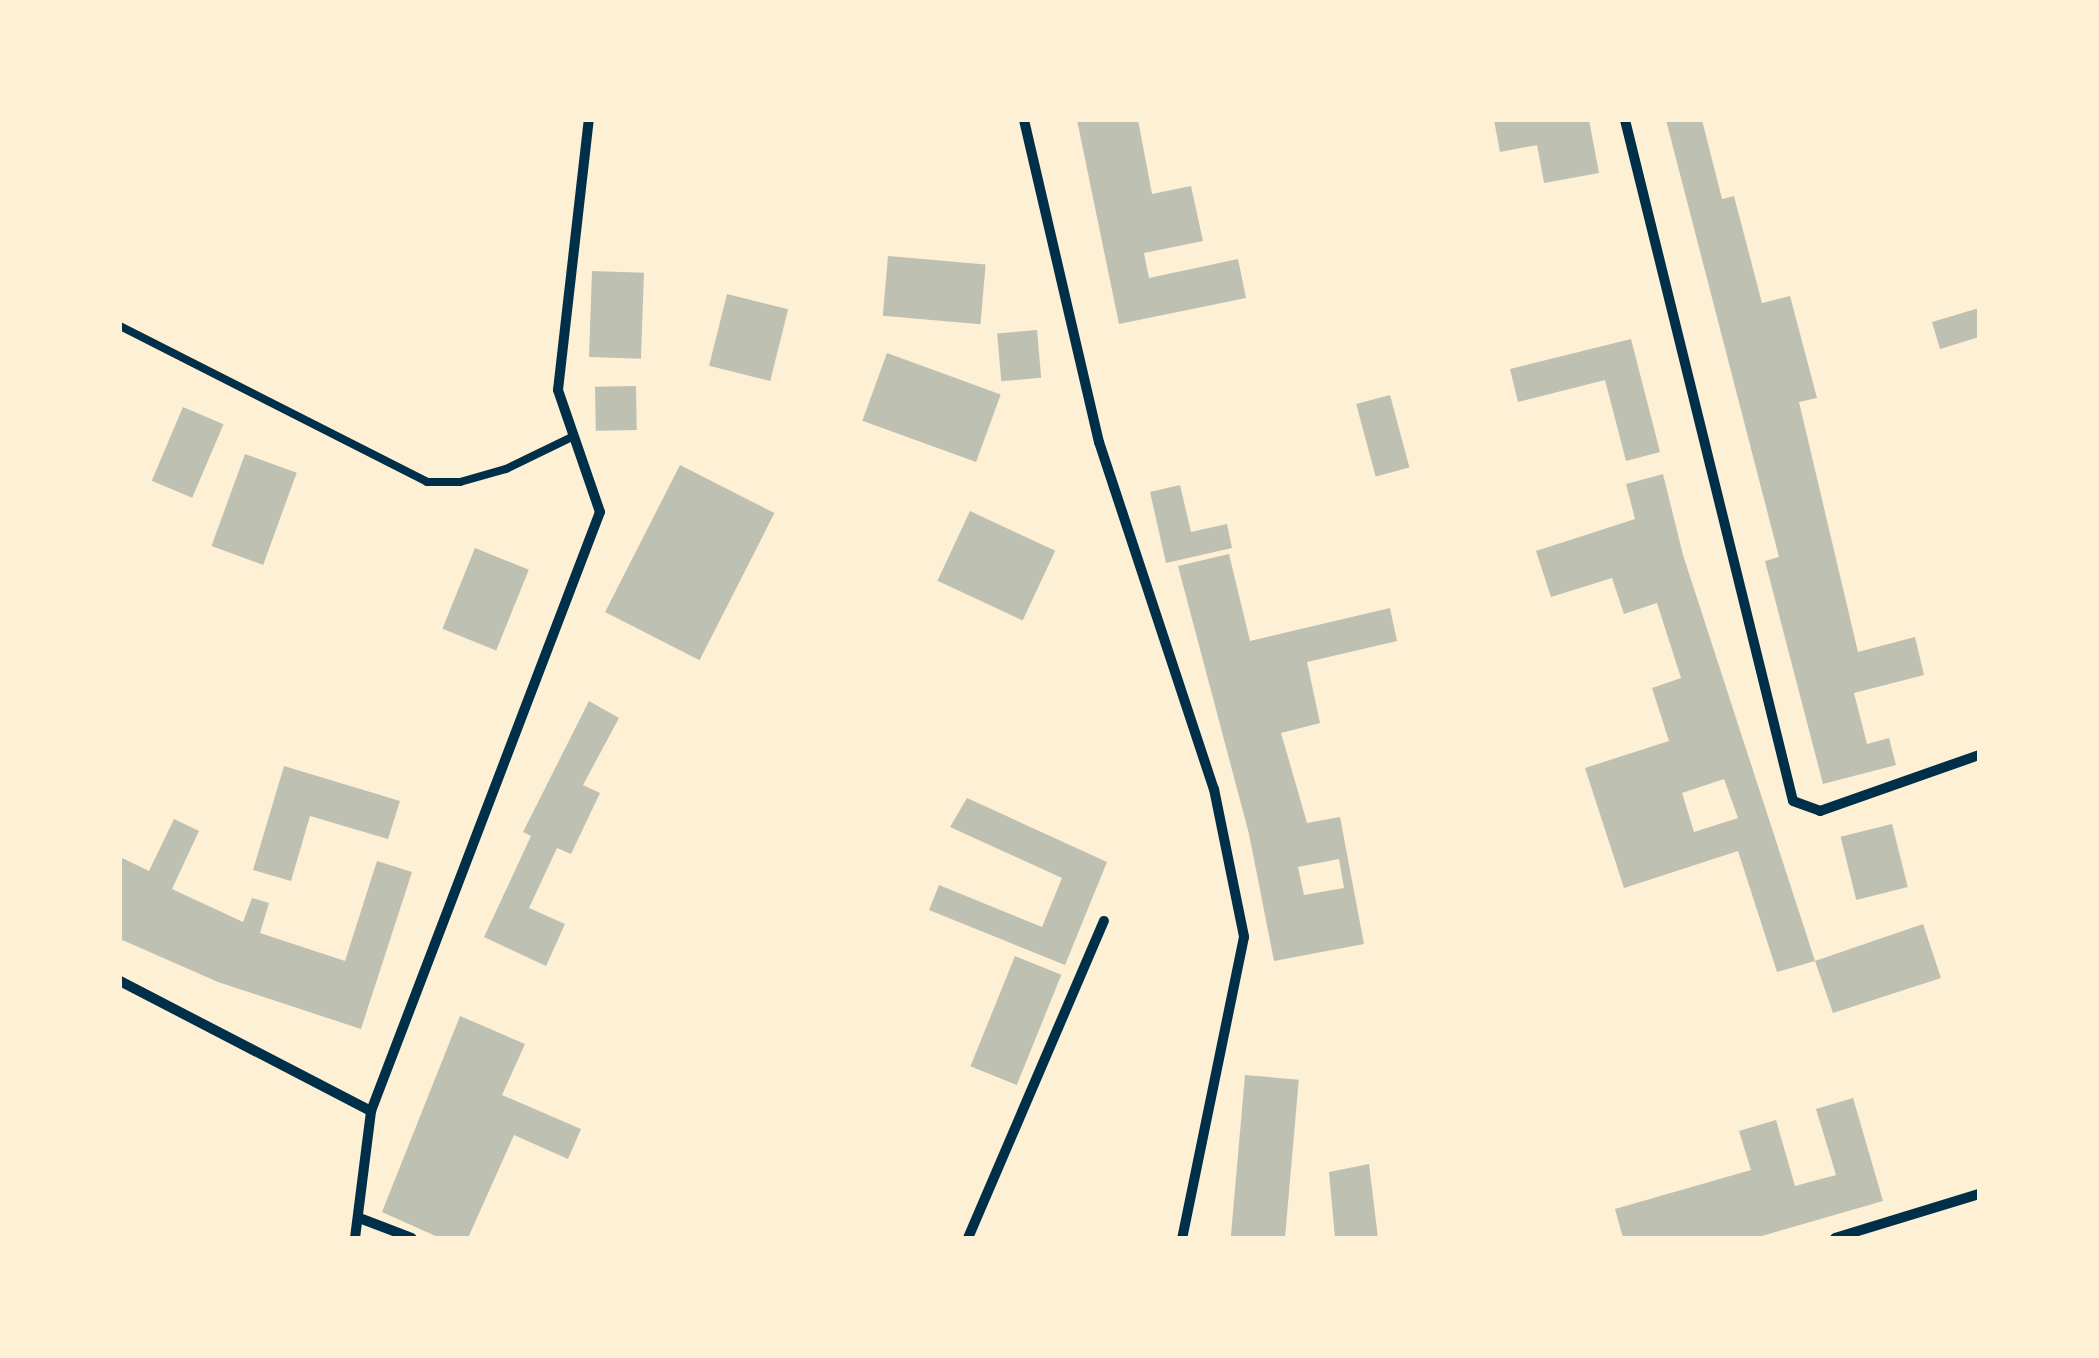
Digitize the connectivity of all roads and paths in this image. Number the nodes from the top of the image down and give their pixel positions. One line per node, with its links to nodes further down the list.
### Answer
1 (589, 120): 5 (street)
2 (1024, 120): 15 (street)
3 (1625, 120): 6 (street)
4 (120, 326): 5 (lane)
5 (572, 437): 9 (street)
6 (1979, 755)
7 (1104, 922): 14 (street)
8 (120, 980): 9 (street)
9 (371, 1111): 11 (street)
10 (1979, 1194): 16 (street)
11 (362, 1219): 12 (street); 13 (street)
12 (355, 1238)
13 (412, 1238)
14 (968, 1238)
15 (1182, 1238)
16 (1836, 1238)

